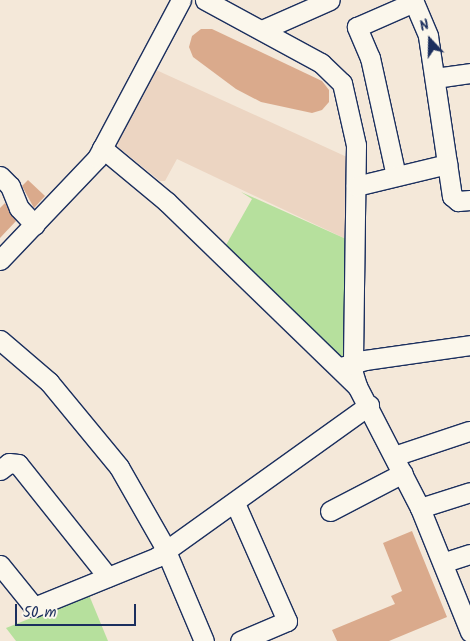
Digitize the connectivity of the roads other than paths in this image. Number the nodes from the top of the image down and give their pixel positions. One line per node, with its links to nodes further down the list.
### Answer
1 (181, 0): 9 (street)
2 (205, 0): 6 (street)
3 (330, 0): 5 (street)
4 (414, 1): 8 (street); 12 (street)
5 (307, 4): 6 (street)
6 (262, 30): 13 (street)
7 (470, 73): 8 (street)
8 (435, 78): 10 (street)
9 (102, 148): 15 (street); 19 (street)
10 (447, 164): 12 (street); 14 (street)
11 (0, 176): 15 (street)
12 (396, 176): 13 (street)
13 (356, 186): 19 (street)
14 (470, 200)
15 (35, 225): 16 (street)
16 (0, 260)
17 (0, 340): 29 (street)
18 (470, 345): 19 (street)
19 (345, 365): 20 (street)
20 (369, 405): 22 (street); 26 (street)
21 (469, 431): 22 (street)
22 (394, 456): 24 (street)
23 (0, 470): 33 (street)
24 (403, 473): 27 (street); 28 (street)
25 (470, 492): 27 (street)
26 (235, 503): 29 (street); 36 (street)
27 (420, 508): 31 (street)
28 (330, 511)
29 (166, 553): 33 (street); 35 (street)
30 (470, 554): 31 (street)
31 (445, 562): 34 (street)
32 (0, 565): 33 (street)
33 (108, 577)
34 (468, 621)
35 (204, 641)
36 (240, 641)

